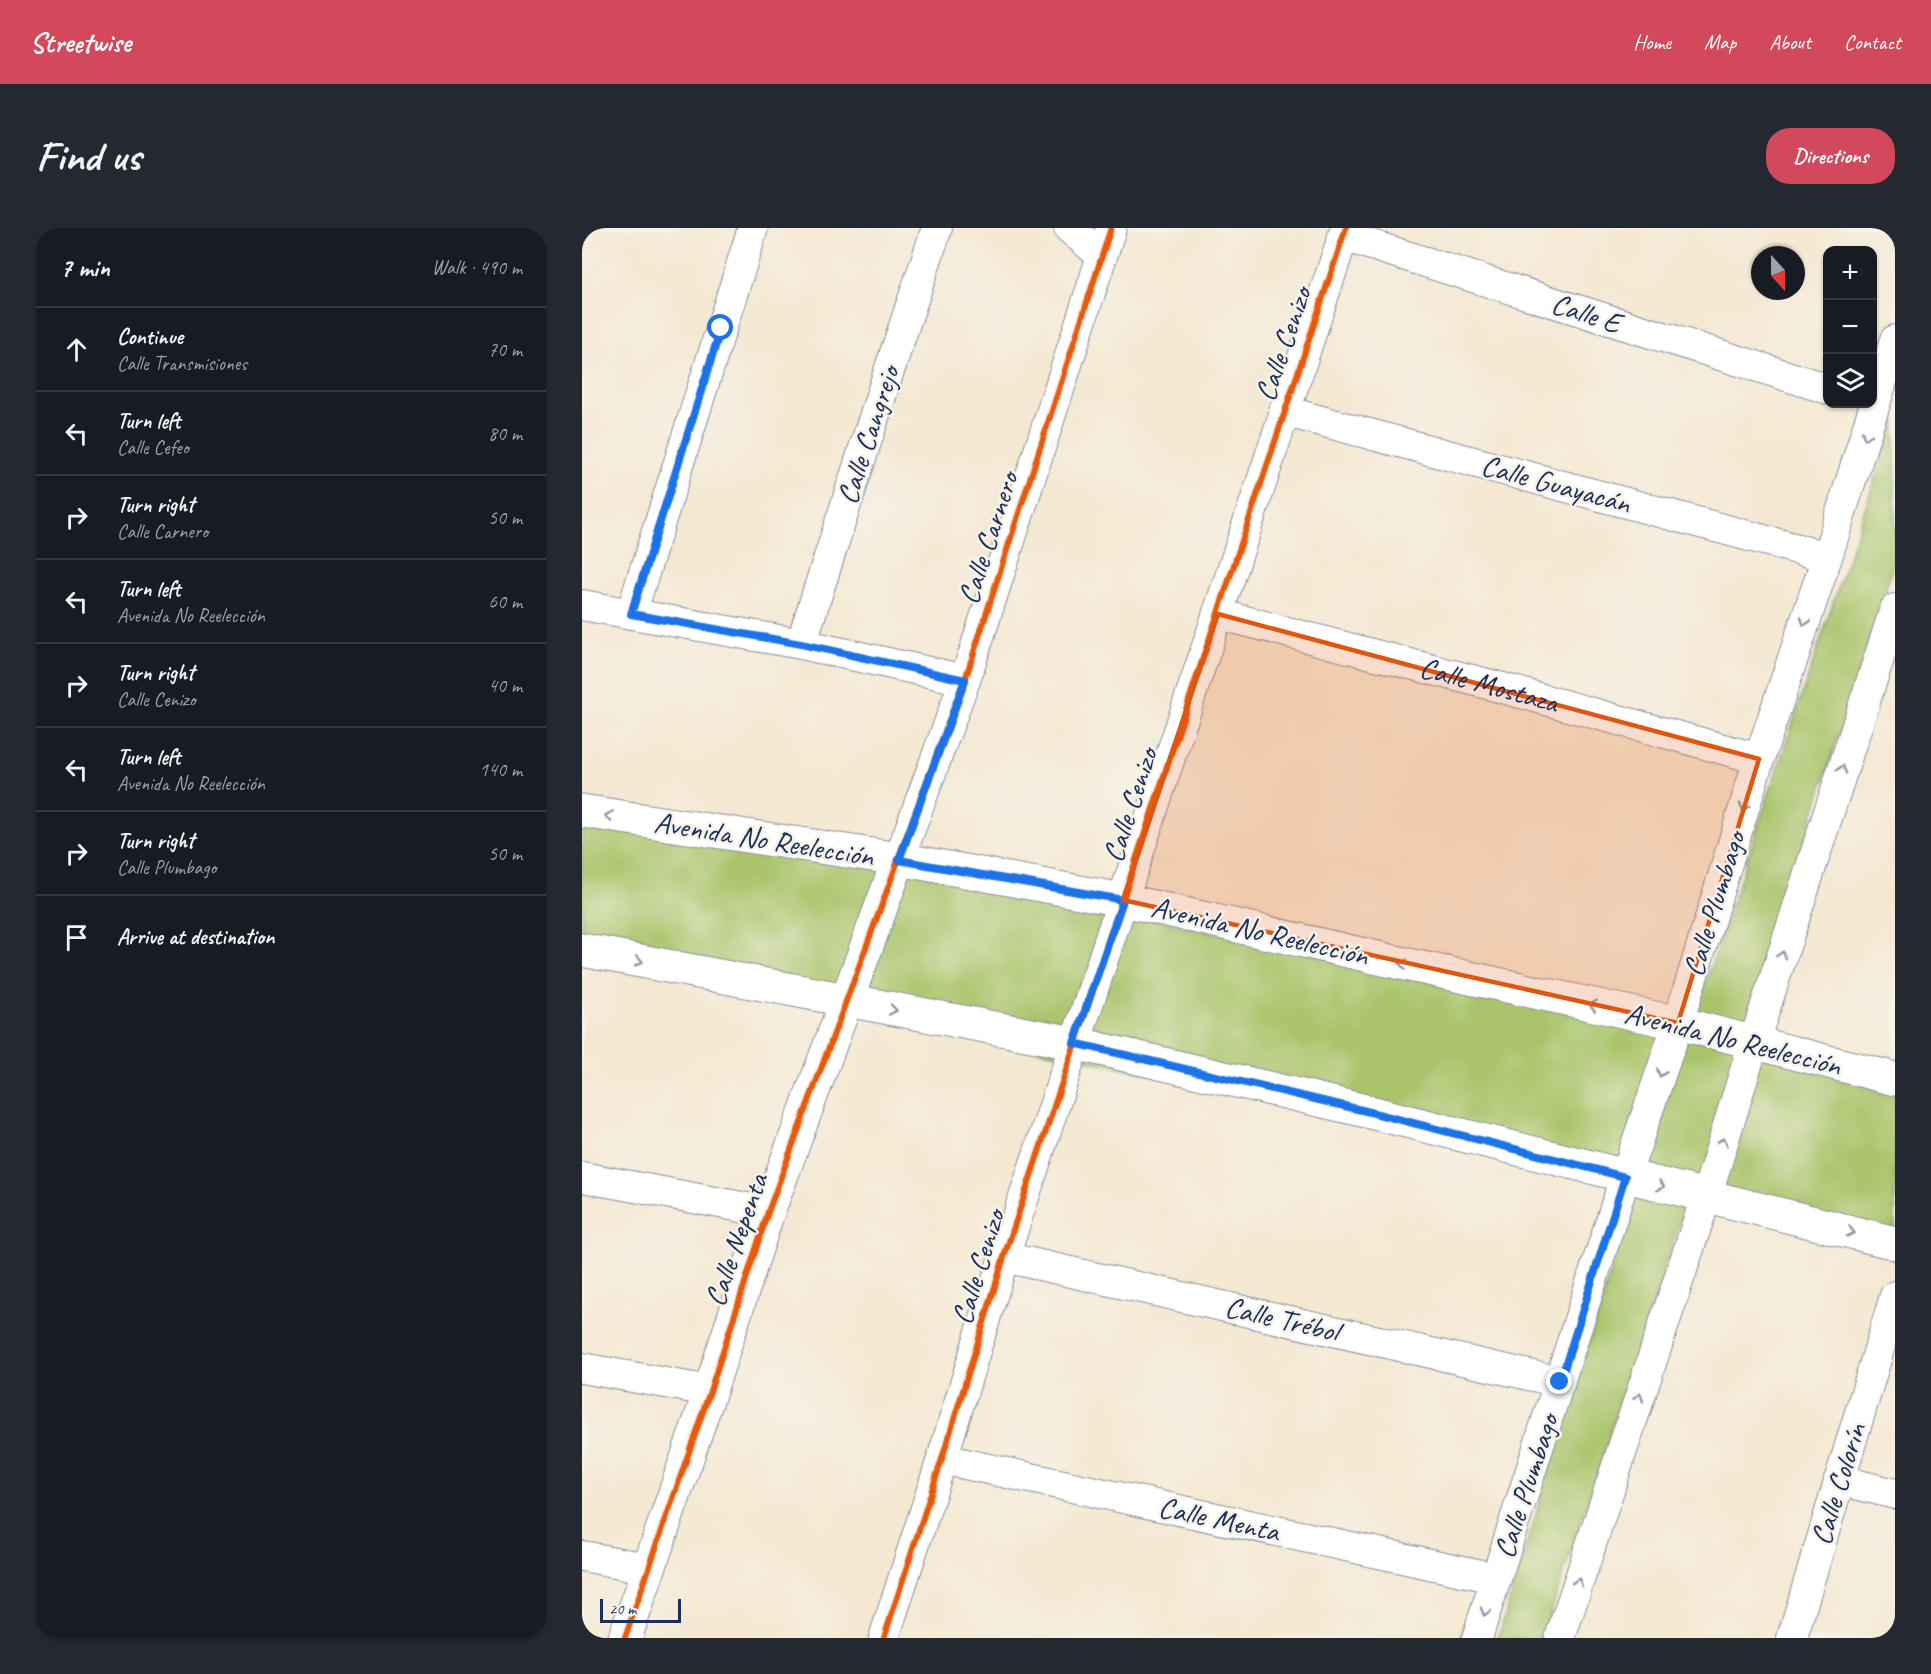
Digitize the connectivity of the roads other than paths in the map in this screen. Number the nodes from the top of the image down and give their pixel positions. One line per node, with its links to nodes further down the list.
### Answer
1 (753, 228): 15 (street)
2 (937, 228): 17 (street, Calle Cangrejo)
3 (1069, 228): 6 (street)
4 (1111, 228): 6 (street, Calle Carnero)
5 (1345, 232): 8 (street, Calle E); 11 (street, Calle Cenizo)
6 (1102, 256): 18 (street, Calle Carnero)
7 (1895, 340): 9 (street, Calle Plumbago)
8 (1823, 388)
9 (1877, 395)
10 (1873, 408): 12 (street, Calle Plumbago, one-way to 12)
11 (1284, 411): 12 (street, Calle Guayacán); 16 (street, Calle Cenizo)
12 (1827, 557): 19 (street, Calle Plumbago, one-way to 19)
13 (582, 605): 15 (street)
14 (1895, 609): 26 (street, one-way to 14)
15 (631, 614): 17 (street)
16 (1218, 614): 19 (street, Calle Mostaza); 22 (street, Calle Cenizo)
17 (801, 644): 18 (street)
18 (965, 680): 21 (street, Calle Carnero)
19 (1759, 759): 25 (street, Calle Plumbago, one-way to 25)
20 (582, 811): 21 (main road, Avenida No Reelección, one-way to 20)
21 (899, 860): 22 (main road, Avenida No Reelección); 24 (main road, Calle Nepenta)
22 (1123, 900): 25 (main road, Avenida No Reelección, one-way to 22); 27 (street, Calle Cenizo)
23 (582, 950): 24 (main road, one-way to 24)
24 (846, 1001): 27 (main road, one-way to 27); 32 (main road, Calle Nepenta)
25 (1678, 1023): 26 (main road, Avenida No Reelección); 30 (street, Calle Plumbago, one-way to 30)
26 (1754, 1042): 28 (main road, Avenida No Reelección); 31 (street, one-way to 26)
27 (1074, 1043): 30 (main road); 34 (street, Calle Cenizo)
28 (1895, 1079)
29 (582, 1177): 32 (street)
30 (1625, 1177): 31 (main road, one-way to 31); 37 (street, Calle Plumbago)
31 (1706, 1197): 33 (main road, one-way to 33); 48 (street, one-way to 31)
32 (768, 1212): 38 (main road, Calle Nepenta)
33 (1895, 1243)
34 (1004, 1257): 37 (street, Calle Trébol); 39 (street, Calle Cenizo)
35 (1895, 1296): 40 (street, Calle Colorín)
36 (582, 1368): 38 (street)
37 (1560, 1382): 44 (street, Calle Plumbago)
38 (710, 1391): 43 (main road, Calle Nepenta)
39 (942, 1459): 44 (street, Calle Menta); 46 (street, Calle Cenizo)
40 (1839, 1480): 41 (street); 49 (street, Calle Colorín)
41 (1895, 1494)
42 (582, 1556): 43 (street)
43 (648, 1568): 45 (main road, Calle Nepenta)
44 (1495, 1578): 47 (street, Calle Plumbago, one-way to 47)
45 (625, 1638)
46 (884, 1638)
47 (1477, 1638)
48 (1560, 1638)
49 (1792, 1638)

